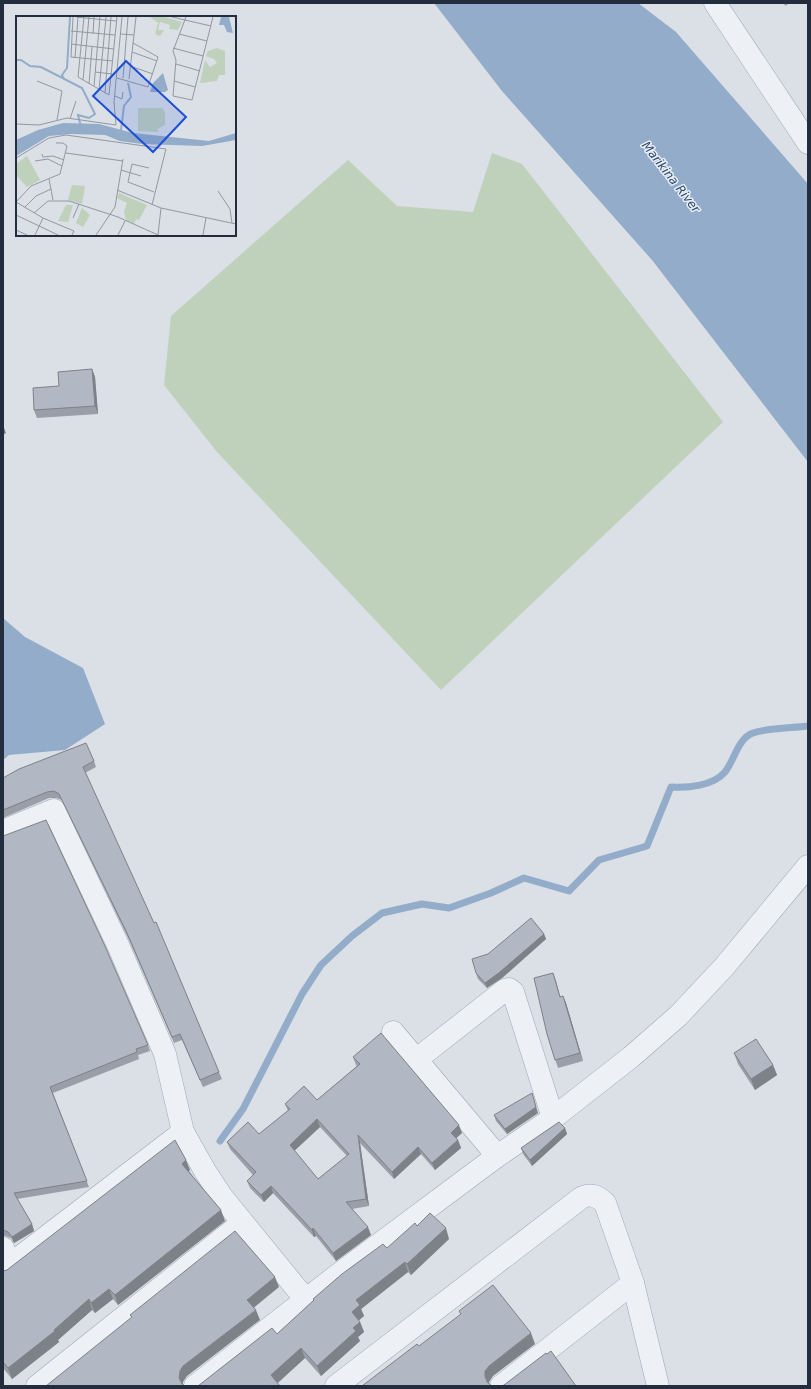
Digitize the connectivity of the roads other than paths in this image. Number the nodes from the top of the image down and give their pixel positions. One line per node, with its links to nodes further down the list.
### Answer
1 (715, 3): 2 (street)
2 (808, 143)
3 (3, 831): 8 (street)
4 (808, 866): 7 (street)
5 (393, 1032): 6 (street)
6 (417, 1059): 7 (street); 9 (street)
7 (553, 1118): 9 (street)
8 (183, 1132): 10 (street); 11 (street)
9 (496, 1157): 13 (street)
10 (242, 1223): 13 (street); 15 (street)
11 (5, 1261)
12 (633, 1283): 14 (street); 17 (street); 18 (street)
13 (306, 1300): 16 (street)
14 (655, 1384)
15 (37, 1386)
16 (195, 1386)
17 (336, 1386)
18 (501, 1386)

